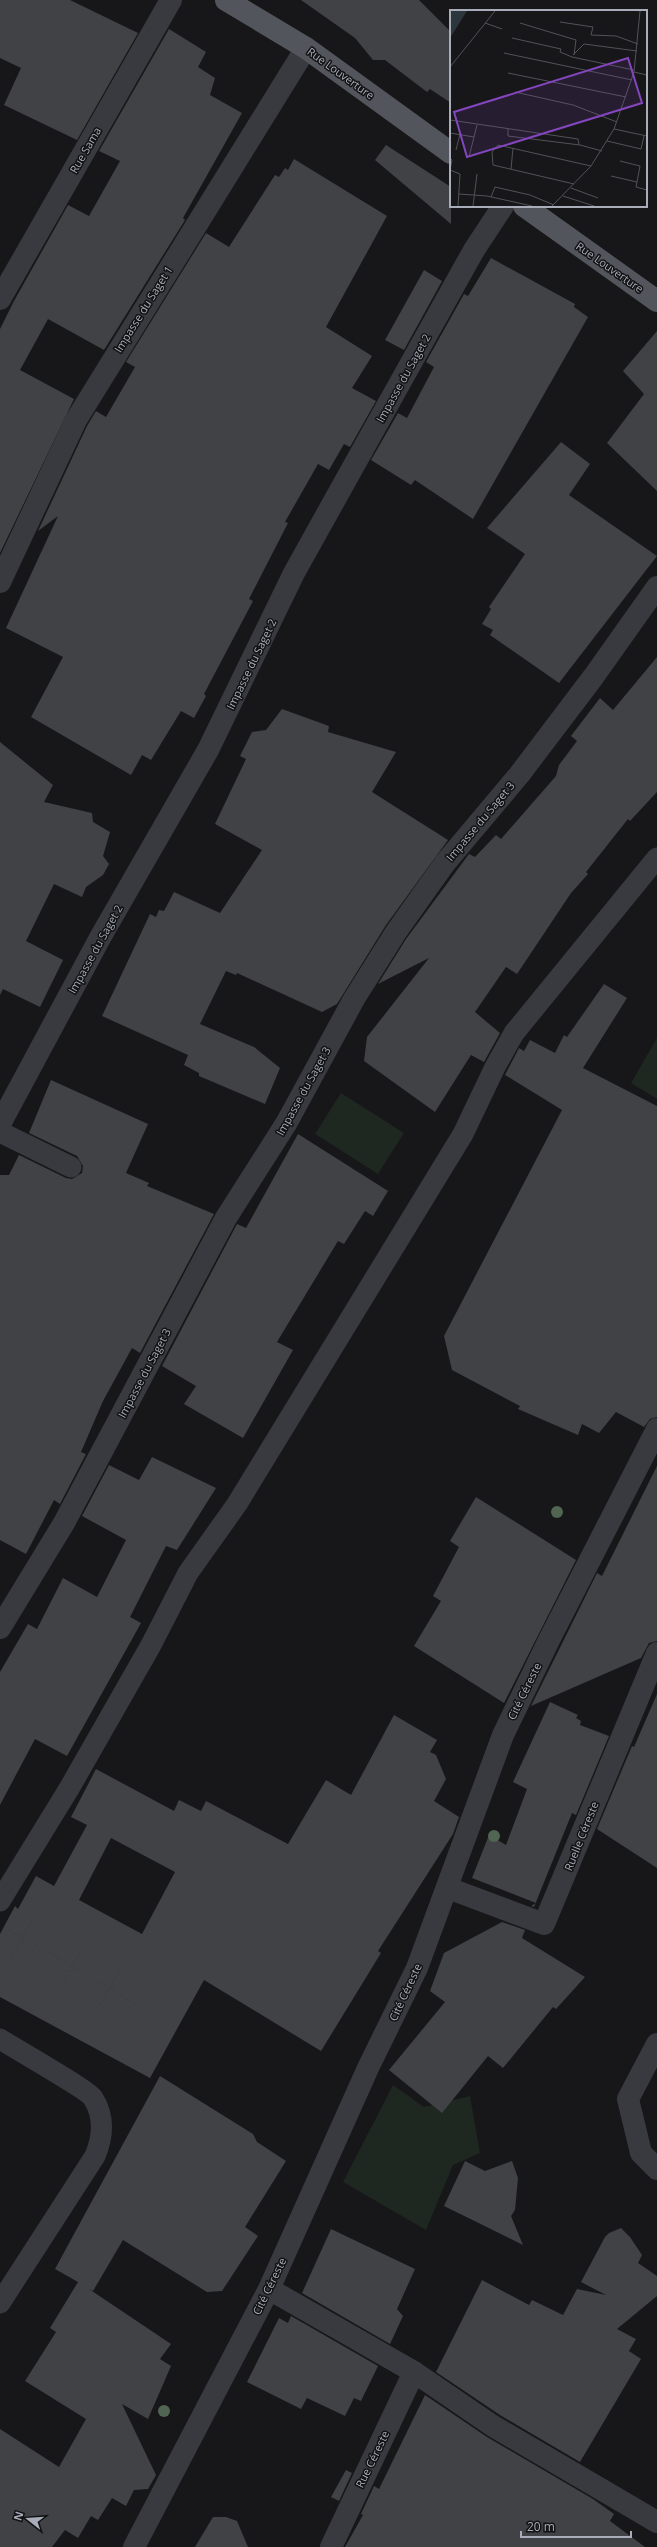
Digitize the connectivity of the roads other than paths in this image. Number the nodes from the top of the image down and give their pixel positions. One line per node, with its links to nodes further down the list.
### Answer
1 (170, 0): 7 (street, Rue Sama)
2 (226, 0): 3 (main road, Rue Louverture)
3 (306, 48): 4 (main road, Rue Louverture); 9 (street, Impasse du Saget 1)
4 (450, 152)
5 (502, 207): 12 (street, Impasse du Saget 2)
6 (525, 207): 8 (main road, Rue Louverture)
7 (0, 299)
8 (657, 301)
9 (0, 582)
10 (657, 587): 16 (street, Impasse du Saget 3)
11 (657, 858): 19 (lane)
12 (0, 1124)
13 (0, 1132): 14 (lane)
14 (72, 1167)
15 (657, 1429): 18 (street, Cité Céreste)
16 (0, 1628)
17 (657, 1653): 18 (street, Ruelle Céreste)
18 (448, 1888): 23 (street, Cité Céreste)
19 (0, 1901)
20 (0, 2039): 24 (lane)
21 (657, 2044): 22 (street)
22 (657, 2169)
23 (269, 2289): 25 (street); 27 (street, Cité Céreste)
24 (0, 2303)
25 (414, 2372): 26 (street); 28 (street, Rue Céreste)
26 (657, 2522)
27 (134, 2547)
28 (331, 2547)

